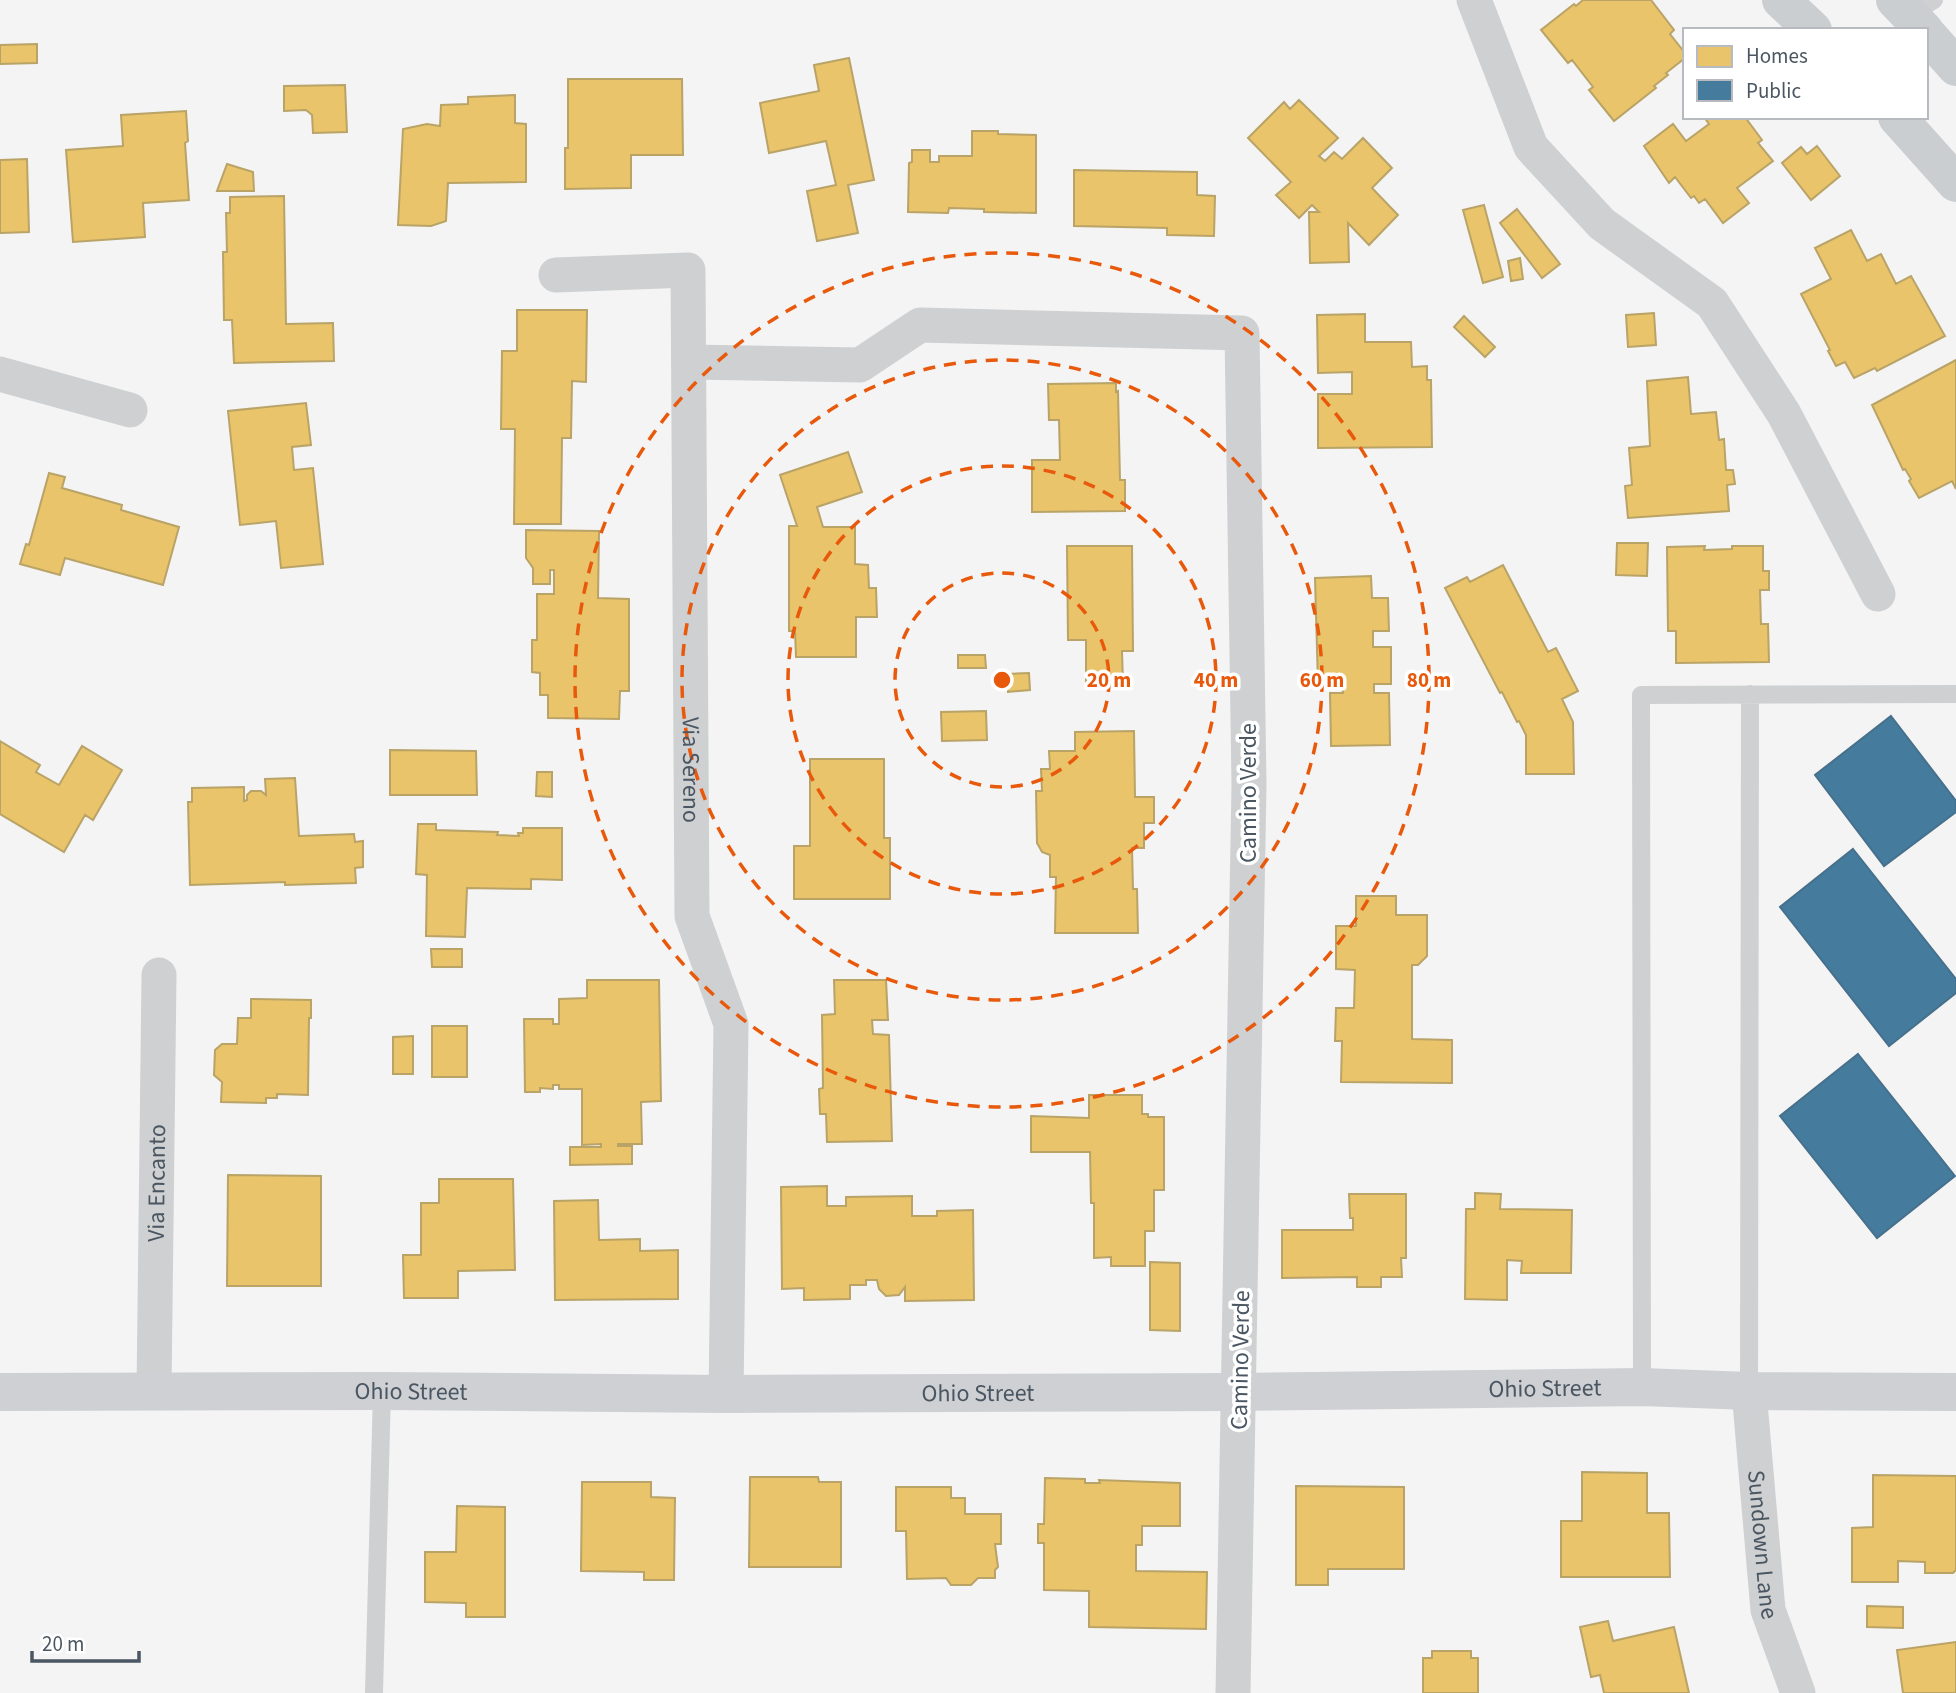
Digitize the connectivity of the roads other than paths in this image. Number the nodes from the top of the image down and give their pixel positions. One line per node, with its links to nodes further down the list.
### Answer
1 (1474, 0): 12 (street)
2 (1781, 0): 3 (main road)
3 (1811, 28)
4 (1928, 29): 5 (main road)
5 (1956, 67)
6 (1898, 119): 7 (main road)
7 (1956, 183)
8 (556, 275): 9 (street, Via Sereno)
9 (689, 362): 21 (street, Camino Verde); 23 (street, Via Sereno)
10 (0, 374): 11 (street)
11 (130, 410)
12 (1878, 594)
13 (1750, 694): 14 (lane); 16 (lane); 19 (lane)
14 (1956, 694)
15 (159, 975): 17 (street, Via Encanto)
16 (1642, 1387): 19 (street, Ohio Street); 21 (street, Ohio Street)
17 (154, 1391): 18 (street, Ohio Street); 20 (street, Ohio Street)
18 (382, 1391): 23 (street, Ohio Street); 24 (lane)
19 (1749, 1391): 22 (street, Ohio Street); 26 (street, Sundown Lane)
20 (0, 1392)
21 (1239, 1392): 23 (street, Ohio Street); 25 (street, Camino Verde)
22 (1956, 1392)
23 (726, 1394)
24 (374, 1693)
25 (1233, 1693)
26 (1798, 1693)

